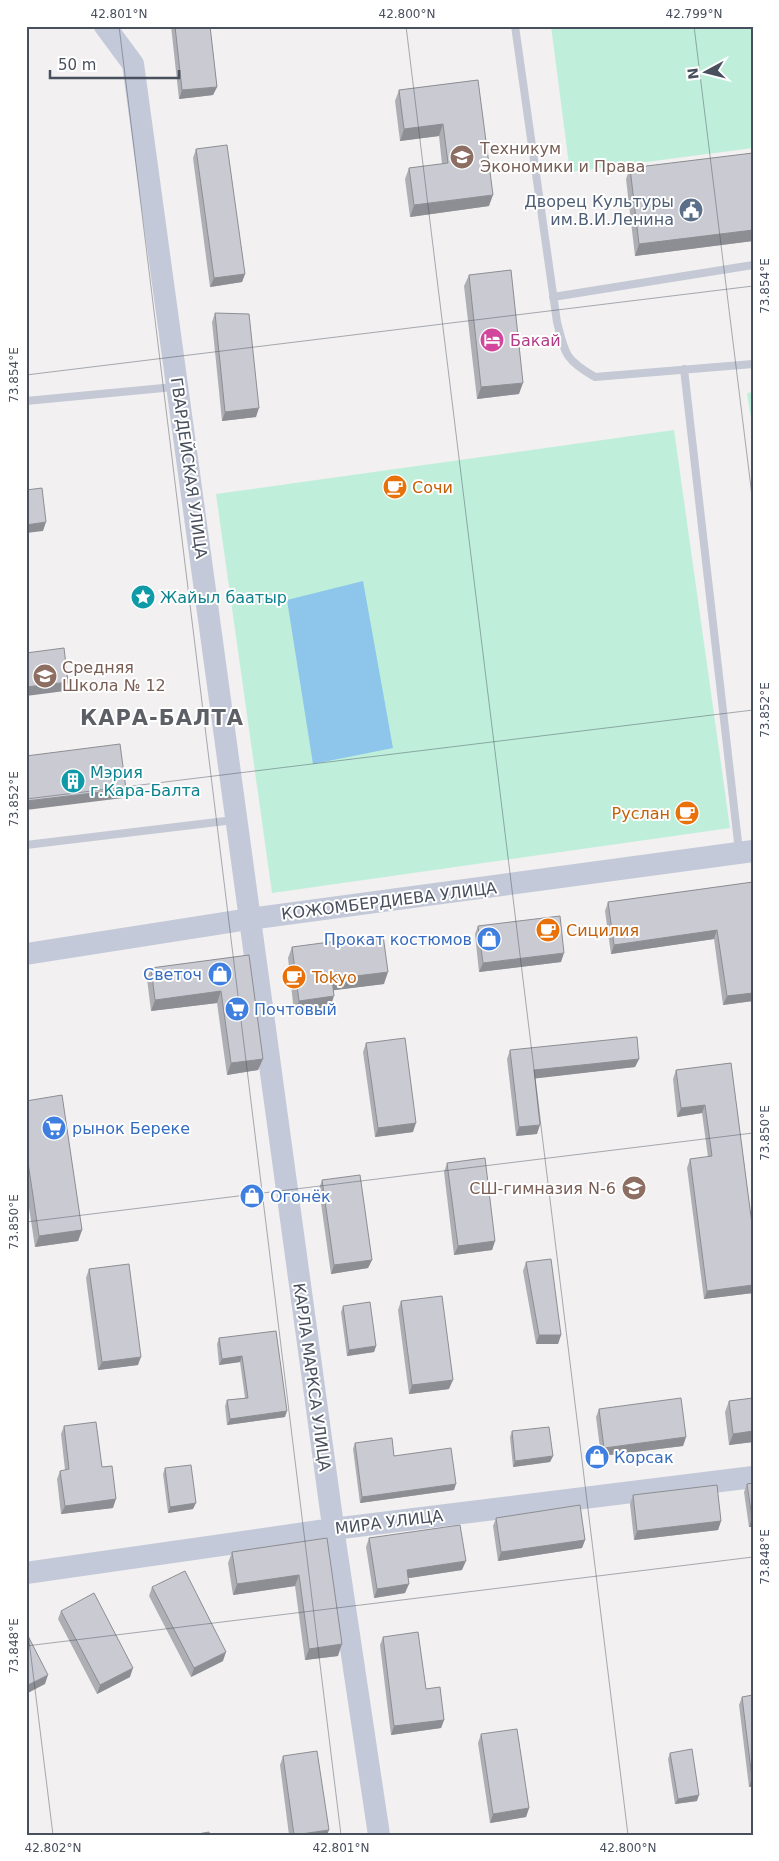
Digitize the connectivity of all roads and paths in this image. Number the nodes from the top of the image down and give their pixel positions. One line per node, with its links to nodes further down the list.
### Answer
1 (105, 26): 7 (street, ГВАРДЕЙСКАЯ УЛИЦА)
2 (515, 26): 4 (lane)
3 (753, 265): 4 (lane)
4 (553, 297): 6 (lane)
5 (753, 364): 6 (lane)
6 (684, 370): 11 (lane)
7 (179, 387): 8 (lane); 9 (street, ГВАРДЕЙСКАЯ УЛИЦА)
8 (26, 401)
9 (236, 820): 10 (lane); 12 (street, ГВАРДЕЙСКАЯ УЛИЦА)
10 (26, 845)
11 (746, 852): 12 (street, КОЖОМБЕРДИЕВА УЛИЦА)
12 (249, 919): 13 (street, КОЖОМБЕРДИЕВА УЛИЦА); 15 (street, КАРЛА МАРКСА УЛИЦА)
13 (26, 954)
14 (753, 1477): 15 (street, МИРА УЛИЦА)
15 (333, 1529): 16 (street, МИРА УЛИЦА); 17 (street, КАРЛА МАРКСА УЛИЦА)
16 (26, 1572)
17 (379, 1835)

